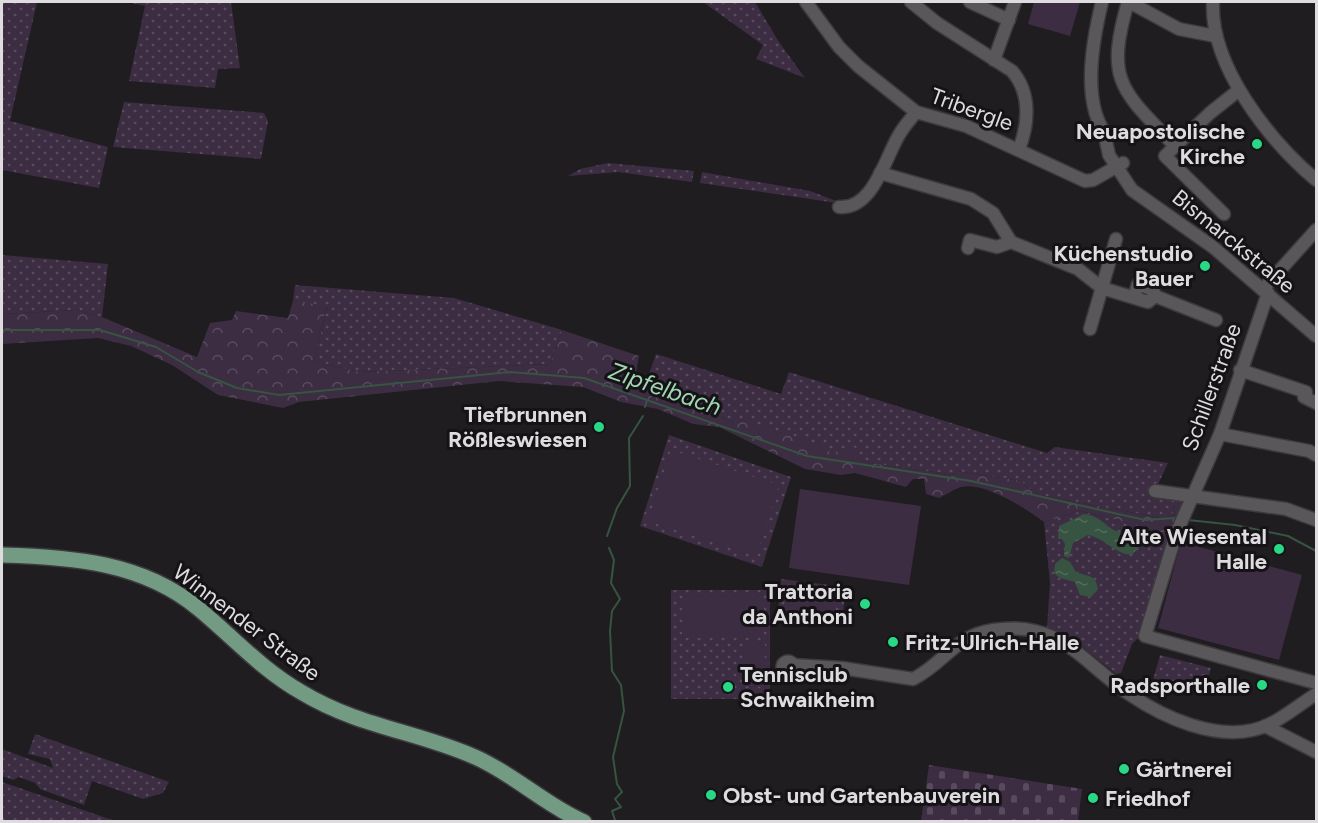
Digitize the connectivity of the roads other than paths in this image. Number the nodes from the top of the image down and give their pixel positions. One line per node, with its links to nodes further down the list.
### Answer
1 (806, 2): 12 (street, Tribergle)
2 (910, 2): 10 (street)
3 (970, 2): 8 (street)
4 (1015, 2): 8 (street)
5 (1102, 2): 15 (street, Bismarckstraße)
6 (1129, 2): 9 (street); 13 (street)
7 (1213, 2): 9 (street)
8 (1009, 20): 10 (street)
9 (1215, 36): 11 (street)
10 (994, 60): 14 (street)
11 (1239, 90): 13 (street); 17 (street)
12 (916, 112): 14 (street, Tribergle); 16 (street)
13 (1175, 146): 19 (street)
14 (1019, 149): 15 (street, Tribergle)
15 (1119, 165): 25 (street, Bismarckstraße)
16 (880, 173): 18 (street); 22 (street)
17 (1317, 180)
18 (838, 207)
19 (1224, 214)
20 (1317, 230): 25 (street, Schillerstraße)
21 (1116, 239): 24 (street)
22 (1011, 242): 23 (street); 24 (street)
23 (968, 248)
24 (1102, 288): 26 (street); 27 (street)
25 (1265, 291): 28 (street, Bismarckstraße); 29 (street, Schillerstraße)
26 (1216, 320)
27 (1090, 329)
28 (1317, 336)
29 (1240, 370): 30 (street); 31 (street, Schillerstraße)
30 (1317, 403)
31 (1220, 434): 32 (street); 34 (street, Schillerstraße)
32 (1317, 455)
33 (1155, 491): 34 (street)
34 (1193, 495): 35 (street); 38 (street, Schillerstraße)
35 (1317, 520)
36 (2, 555): 44 (main road, Winnender Straße)
37 (793, 665): 41 (street)
38 (1317, 683)
39 (1317, 694): 40 (street)
40 (1282, 716): 41 (street); 42 (street)
41 (1265, 726): 42 (street)
42 (1293, 741): 43 (street)
43 (1317, 752)
44 (584, 822)

